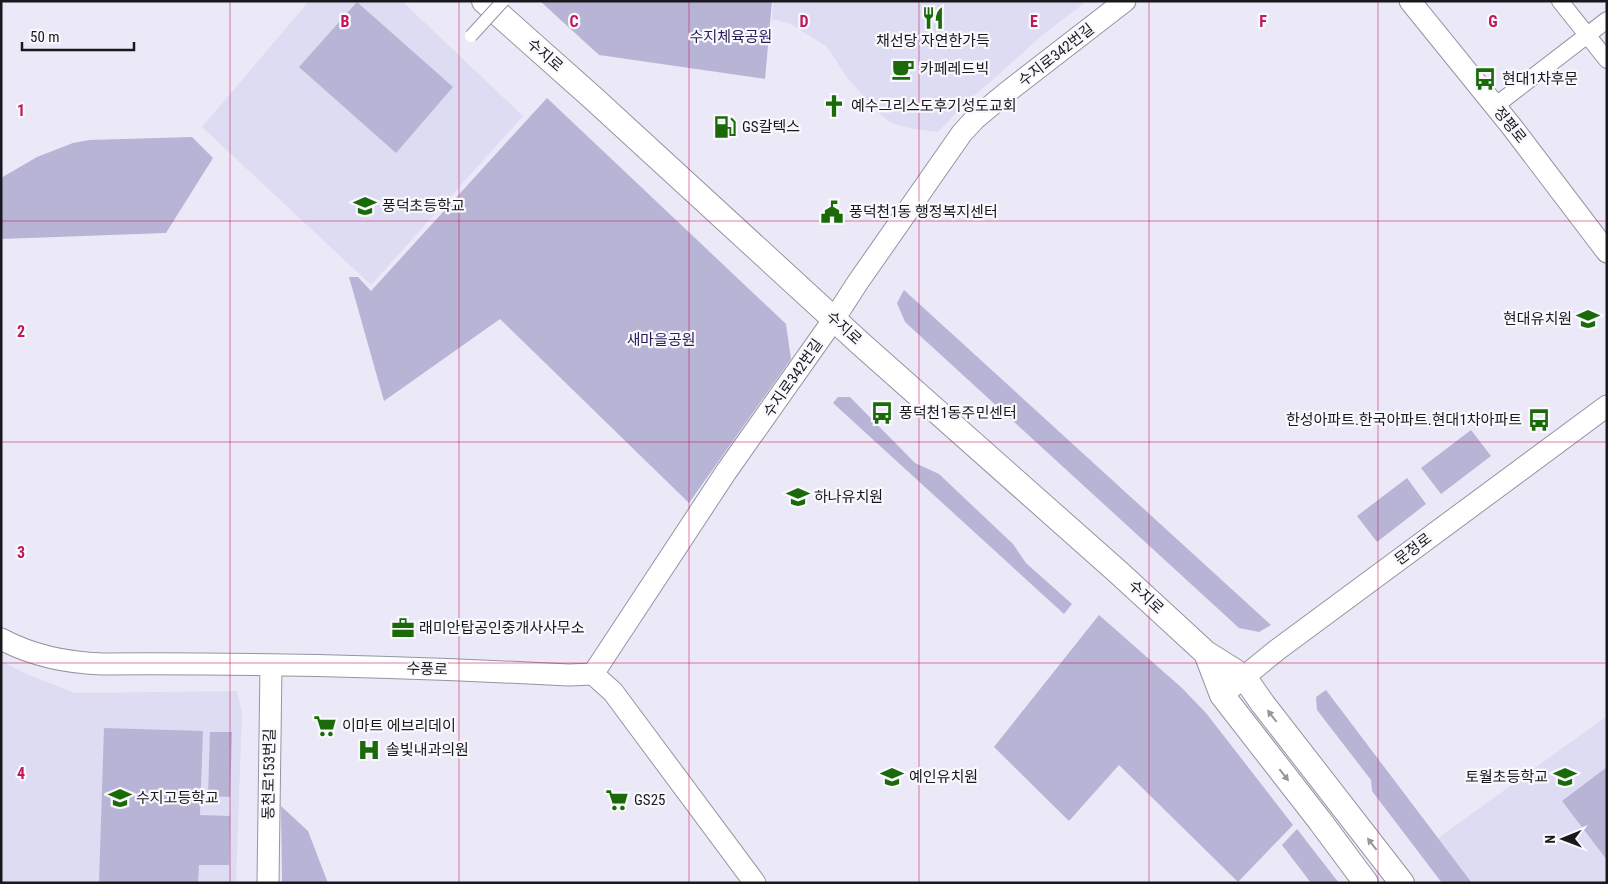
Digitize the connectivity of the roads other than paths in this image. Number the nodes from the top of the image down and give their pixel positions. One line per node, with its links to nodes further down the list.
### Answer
1 (484, 1): 12 (main road, 수지로)
2 (503, 1): 8 (street, bridge)
3 (1125, 1): 12 (street, 수지로342번길)
4 (1410, 1): 10 (street, 정평로)
5 (1560, 1): 7 (street)
6 (1607, 20): 7 (street)
7 (1587, 35): 9 (street); 10 (street)
8 (471, 36)
9 (1607, 60)
10 (1495, 106): 11 (street, 정평로)
11 (1607, 252)
12 (834, 319): 15 (main road, 수지로); 17 (street, 수지로342번길)
13 (1607, 406): 18 (street, 문정로)
14 (1, 639): 16 (street, 수풍로)
15 (1206, 653): 18 (main road, 수지로); 19 (main road, 수지로)
16 (271, 664): 17 (street, 수풍로); 20 (street, 동천로153번길)
17 (593, 674): 21 (street)
18 (1244, 677): 19 (street, 문정로); 23 (main road, 수지로, one-way to 18)
19 (1222, 695): 22 (main road, 수지로, one-way to 22)
20 (268, 883)
21 (755, 883)
22 (1366, 883)
23 (1402, 883)

